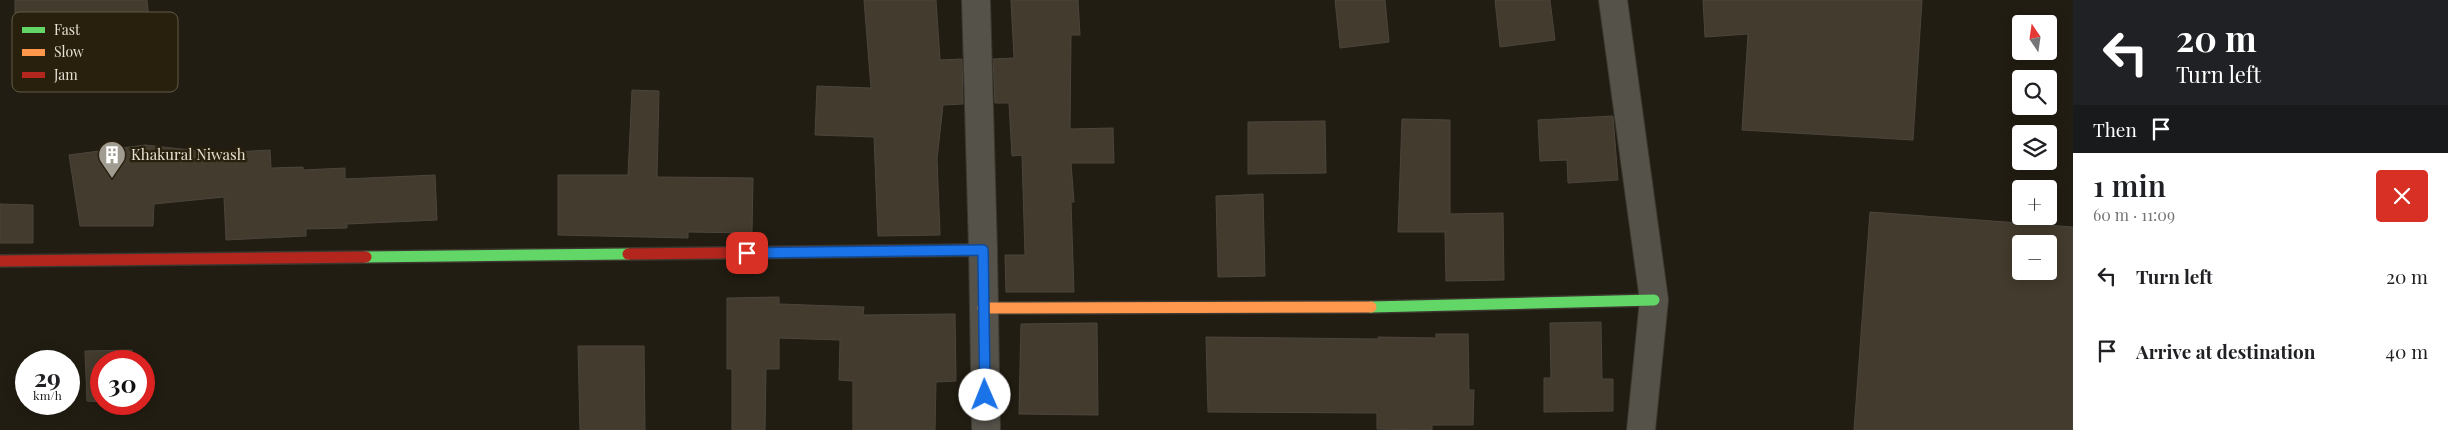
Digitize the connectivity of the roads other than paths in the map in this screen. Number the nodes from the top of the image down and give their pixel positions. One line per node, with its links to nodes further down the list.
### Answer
1 (976, 0): 3 (street)
2 (1613, 0): 5 (street)
3 (983, 250): 4 (street); 6 (street)
4 (0, 261)
5 (1654, 300): 6 (street); 8 (street)
6 (983, 308): 7 (street)
7 (986, 430)
8 (1641, 430)

